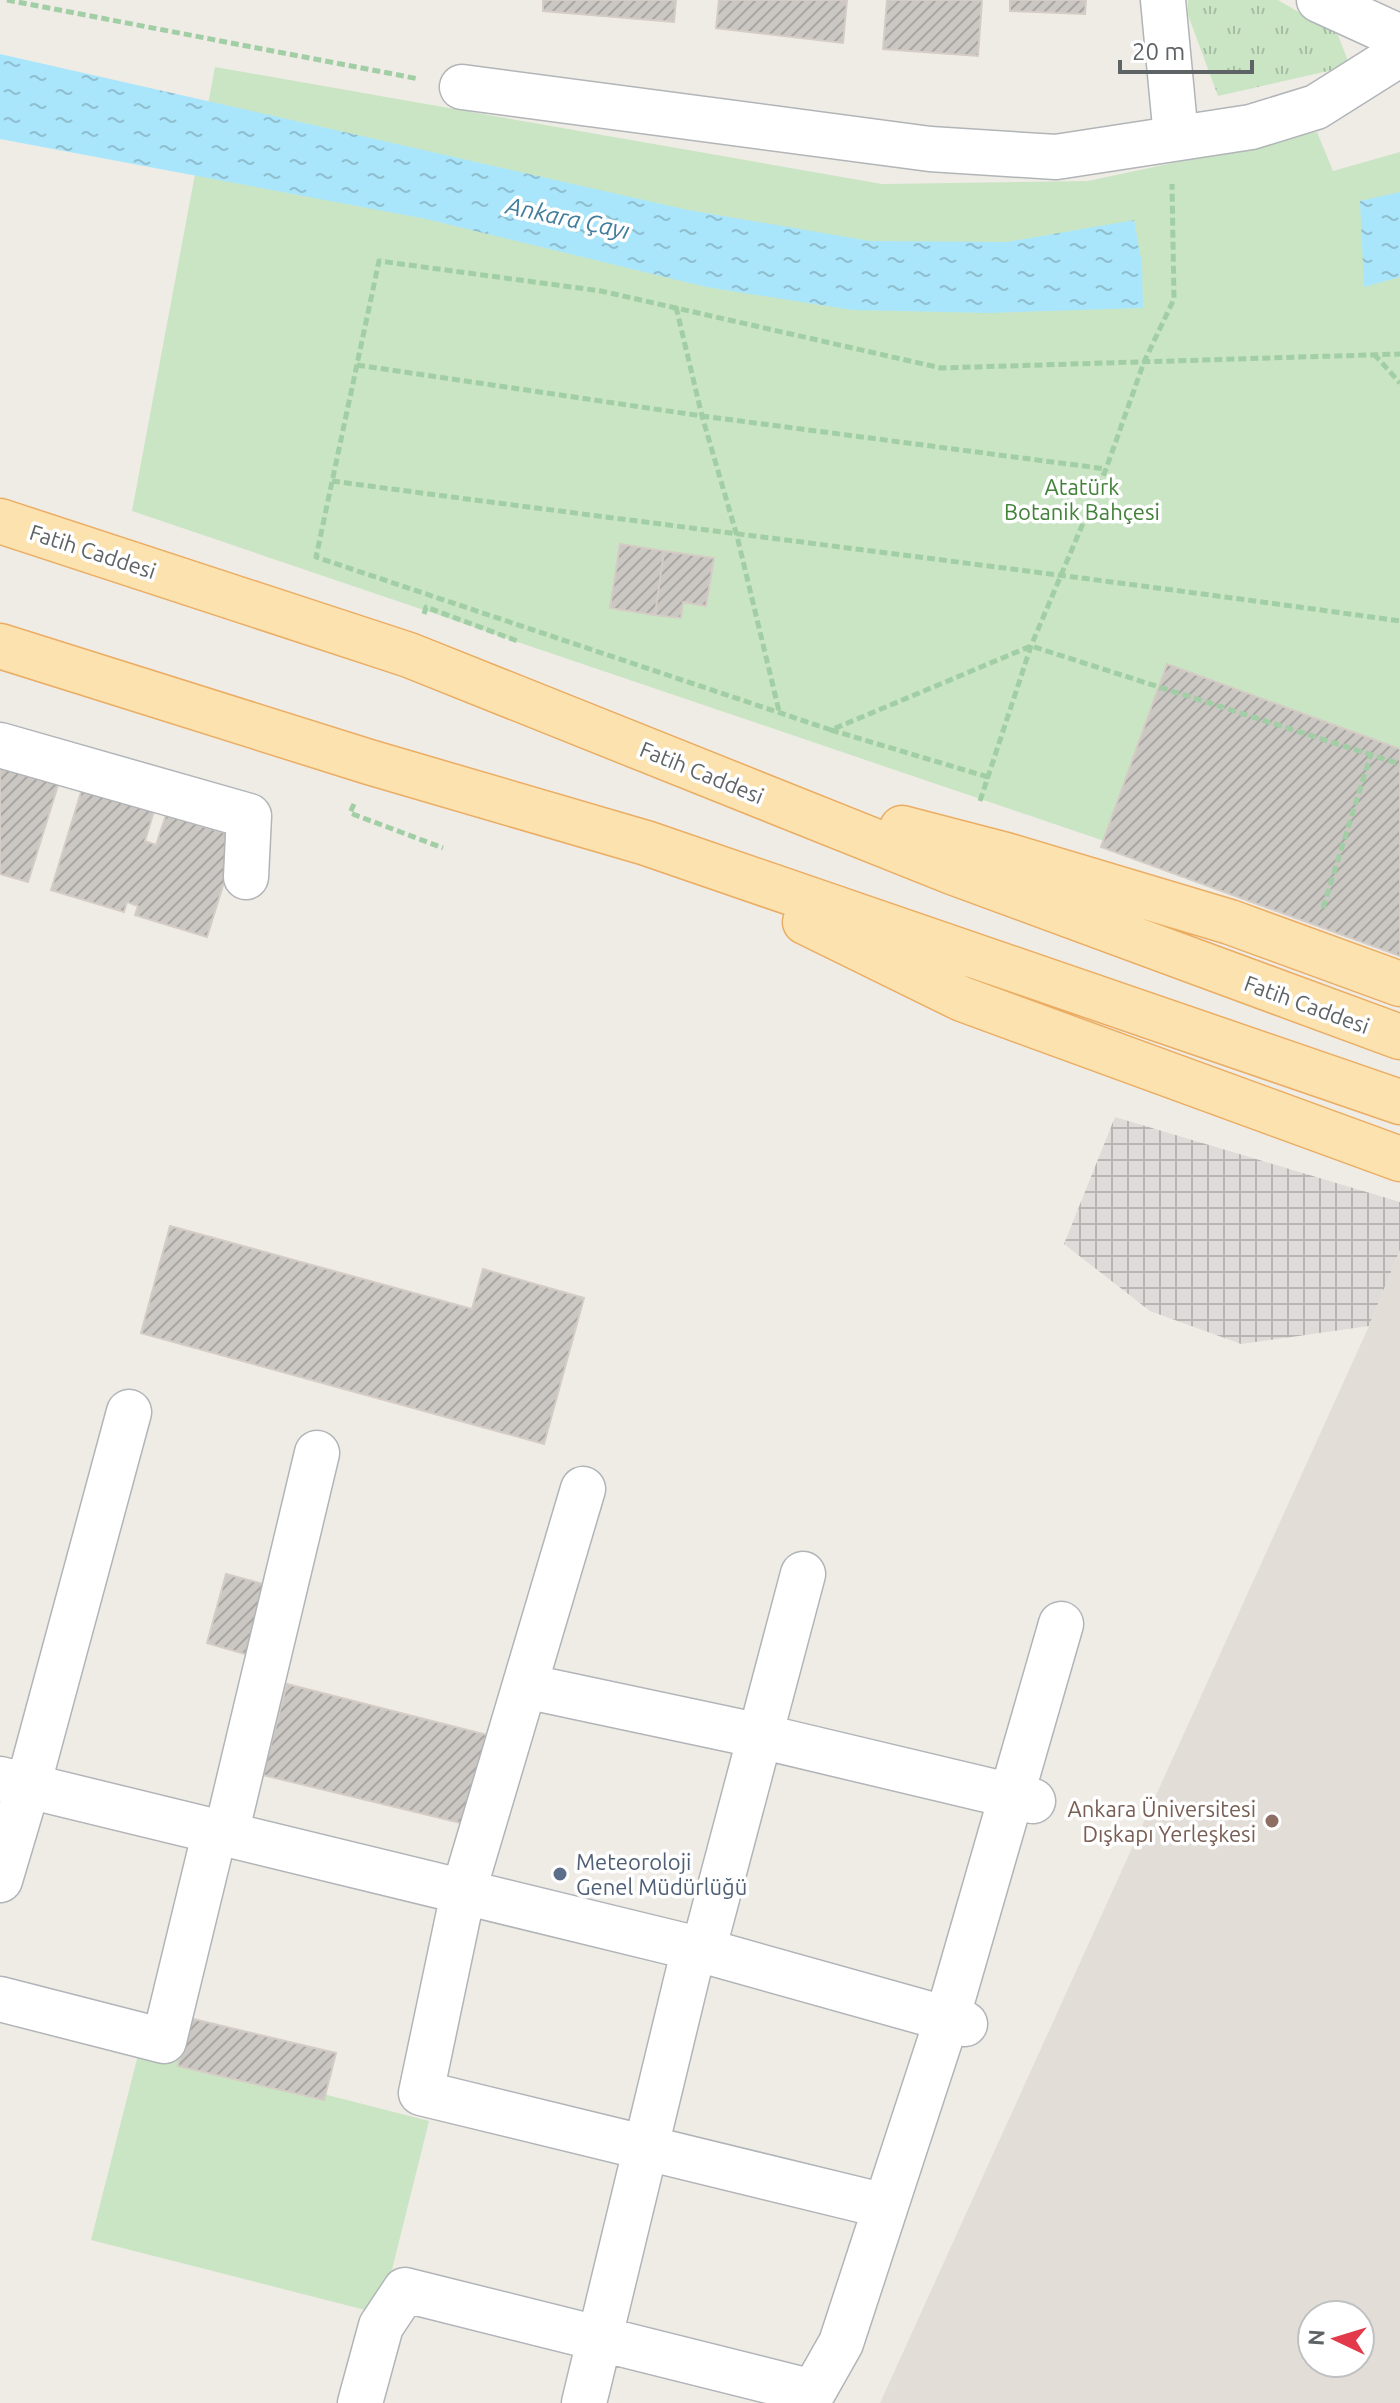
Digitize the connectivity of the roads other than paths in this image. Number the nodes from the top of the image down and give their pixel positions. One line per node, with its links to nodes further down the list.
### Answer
1 (1163, 0): 6 (street)
2 (1319, 0): 3 (street)
3 (1400, 37)
4 (1400, 54): 6 (street)
5 (462, 87): 6 (street)
6 (1174, 158)
7 (0, 521): 10 (main road, Fatih Caddesi)
8 (0, 646): 11 (main road)
9 (0, 745): 12 (street)
10 (745, 789): 13 (main road); 14 (main road, Fatih Caddesi)
11 (646, 843): 15 (main road); 16 (main road)
12 (246, 877)
13 (1400, 984)
14 (1400, 1037)
15 (1400, 1102)
16 (1400, 1159)
17 (129, 1412): 24 (street)
18 (317, 1453): 26 (street)
19 (583, 1489): 22 (street)
20 (803, 1574): 23 (street)
21 (1061, 1624): 25 (street)
22 (525, 1686): 23 (street); 28 (street)
23 (760, 1736): 25 (street); 29 (street)
24 (14, 1782): 26 (street); 27 (street)
25 (1022, 1799): 31 (street)
26 (221, 1833): 28 (street); 30 (street)
27 (0, 1880)
28 (463, 1893): 29 (street); 32 (street)
29 (698, 1950): 31 (street); 32 (street)
30 (0, 1999)
31 (956, 2021): 33 (street)
32 (645, 2148): 33 (street); 34 (street)
33 (885, 2206): 35 (street)
34 (599, 2340): 35 (street); 36 (street); 37 (street)
35 (810, 2397)
36 (360, 2403)
37 (584, 2403)

